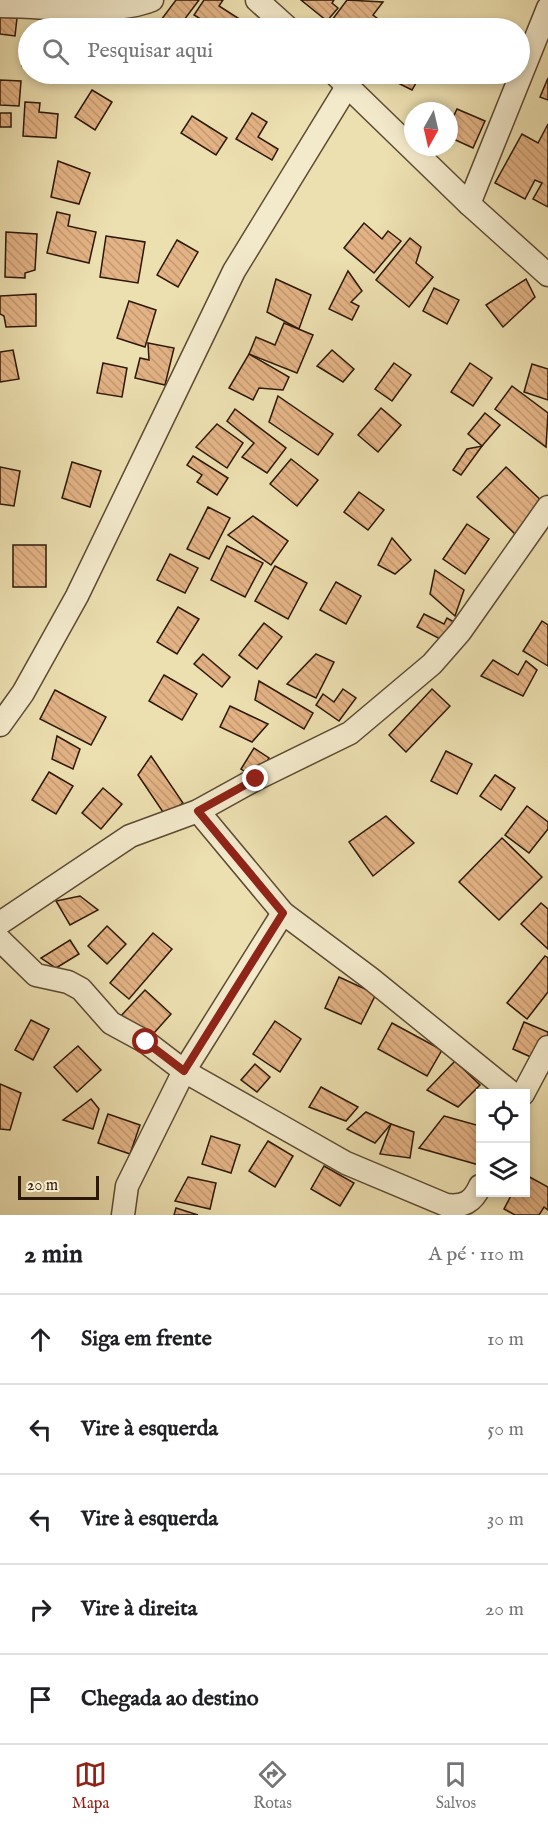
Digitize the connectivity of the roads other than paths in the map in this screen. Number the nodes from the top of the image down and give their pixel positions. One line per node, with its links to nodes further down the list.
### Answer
1 (152, 0): 3 (street)
2 (257, 0): 5 (street)
3 (0, 6)
4 (548, 8): 6 (street)
5 (277, 18)
6 (530, 53)
7 (339, 84): 13 (street)
8 (345, 84): 10 (street)
9 (518, 84): 10 (street)
10 (470, 204): 11 (street)
11 (548, 275)
12 (548, 507): 14 (street)
13 (0, 725)
14 (198, 811): 15 (street); 16 (street)
15 (283, 913): 19 (street); 20 (street)
16 (0, 923)
17 (0, 940): 19 (street)
18 (548, 1047): 21 (street)
19 (184, 1071): 22 (street); 23 (street)
20 (507, 1089)
21 (526, 1089)
22 (476, 1192)
23 (123, 1215)

